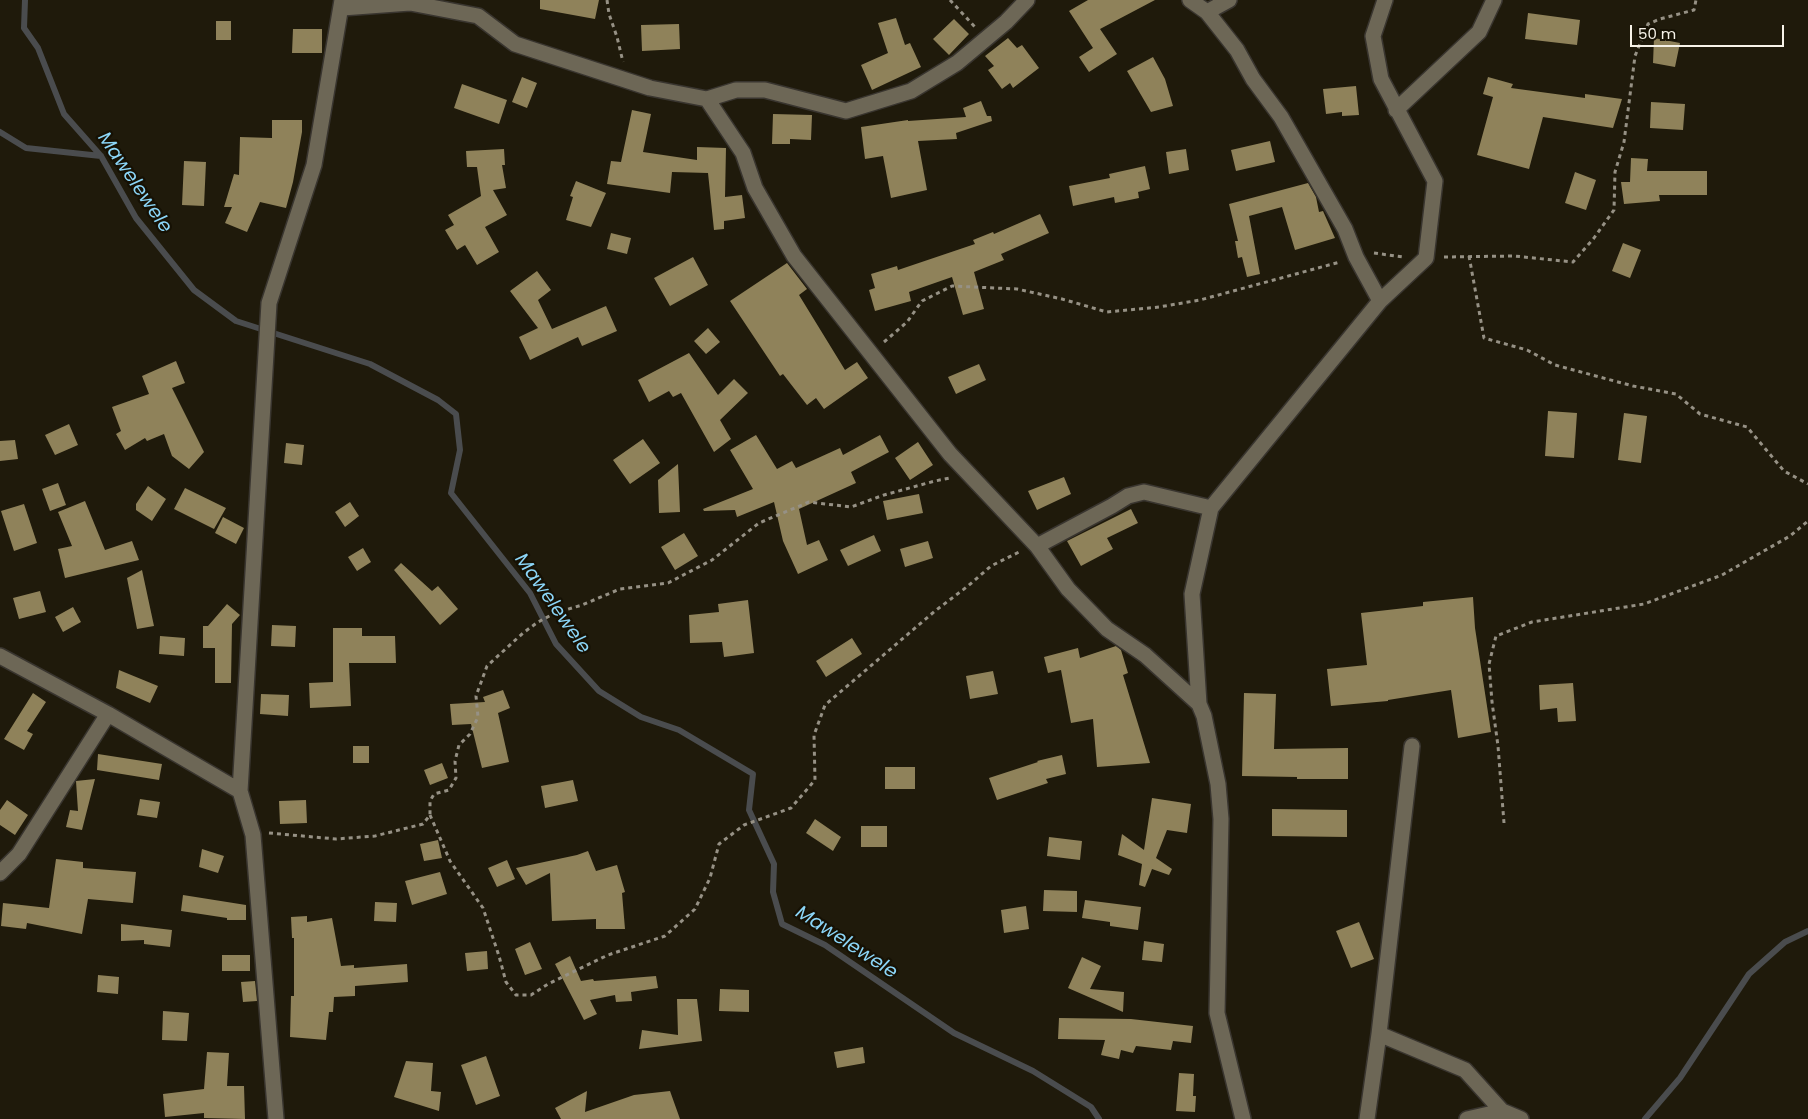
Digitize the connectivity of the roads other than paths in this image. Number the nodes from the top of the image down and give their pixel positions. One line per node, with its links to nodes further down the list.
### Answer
1 (1027, 0): 8 (street)
2 (1190, 0): 7 (street)
3 (1229, 0): 7 (street)
4 (1385, 0): 9 (street)
5 (1494, 0): 9 (street)
6 (342, 4): 8 (street); 17 (street)
7 (1207, 12): 10 (street)
8 (706, 99): 12 (street)
9 (1396, 110): 10 (street)
10 (1380, 301): 11 (street)
11 (1211, 508): 12 (street); 14 (street)
12 (1036, 545): 14 (street)
13 (0, 656): 15 (street)
14 (1199, 704): 22 (street)
15 (108, 714): 17 (street); 18 (street)
16 (1412, 746): 19 (street)
17 (240, 791): 21 (street)
18 (0, 872)
19 (1379, 1034): 20 (street); 23 (street)
20 (1502, 1111): 24 (street); 25 (street)
21 (276, 1119)
22 (1243, 1119)
23 (1367, 1119)
24 (1467, 1119)
25 (1522, 1119)

